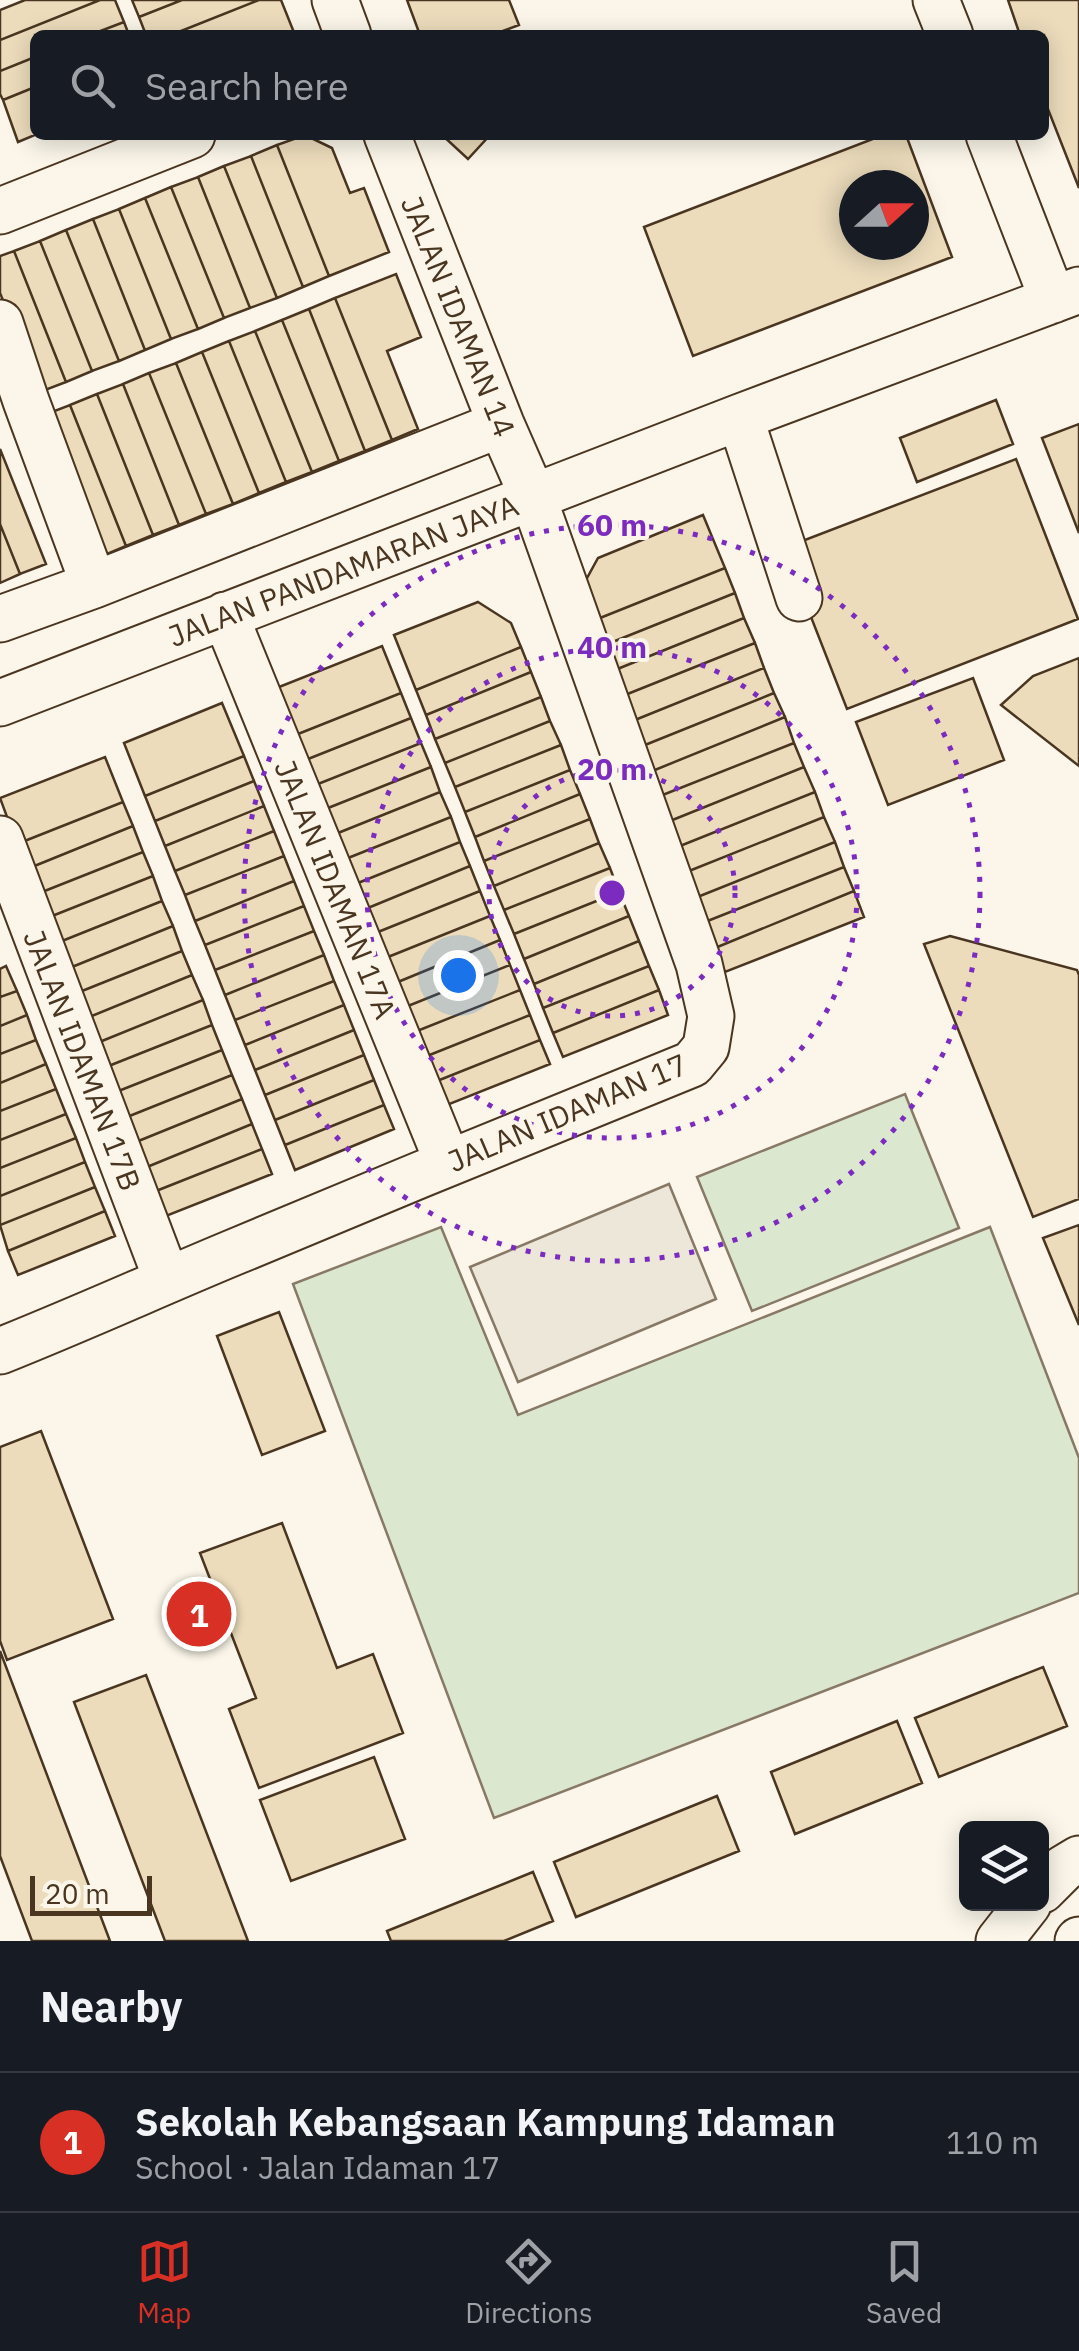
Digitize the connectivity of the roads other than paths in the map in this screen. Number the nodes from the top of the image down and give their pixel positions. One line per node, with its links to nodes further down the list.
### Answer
1 (335, 0): 3 (street)
2 (936, 0): 4 (street)
3 (346, 30)
4 (948, 30)
5 (178, 140): 8 (street)
6 (389, 140): 12 (street, JALAN IDAMAN 14)
7 (991, 140): 9 (street)
8 (3, 201)
9 (1066, 295): 11 (street, JALAN PANDAMARAN JAYA)
10 (0, 323): 14 (street)
11 (740, 416): 13 (street, JALAN PANDAMARAN JAYA); 15 (street)
12 (501, 424): 13 (street, JALAN IDAMAN 14); 14 (street)
13 (533, 497): 16 (street, JALAN PANDAMARAN JAYA); 20 (street, JALAN IDAMAN 17)
14 (94, 585): 17 (street)
15 (798, 598)
16 (225, 616): 18 (street, JALAN PANDAMARAN JAYA); 20 (street, JALAN IDAMAN 17A)
17 (0, 620)
18 (0, 703)
19 (0, 840): 21 (street, JALAN IDAMAN 17B)
20 (448, 1163): 21 (street, JALAN IDAMAN 17)
21 (167, 1280): 22 (street, JALAN IDAMAN 17)
22 (0, 1351)
23 (1079, 1859): 24 (street)
24 (1049, 1883)
25 (1023, 1911): 26 (street)
26 (999, 1941)

